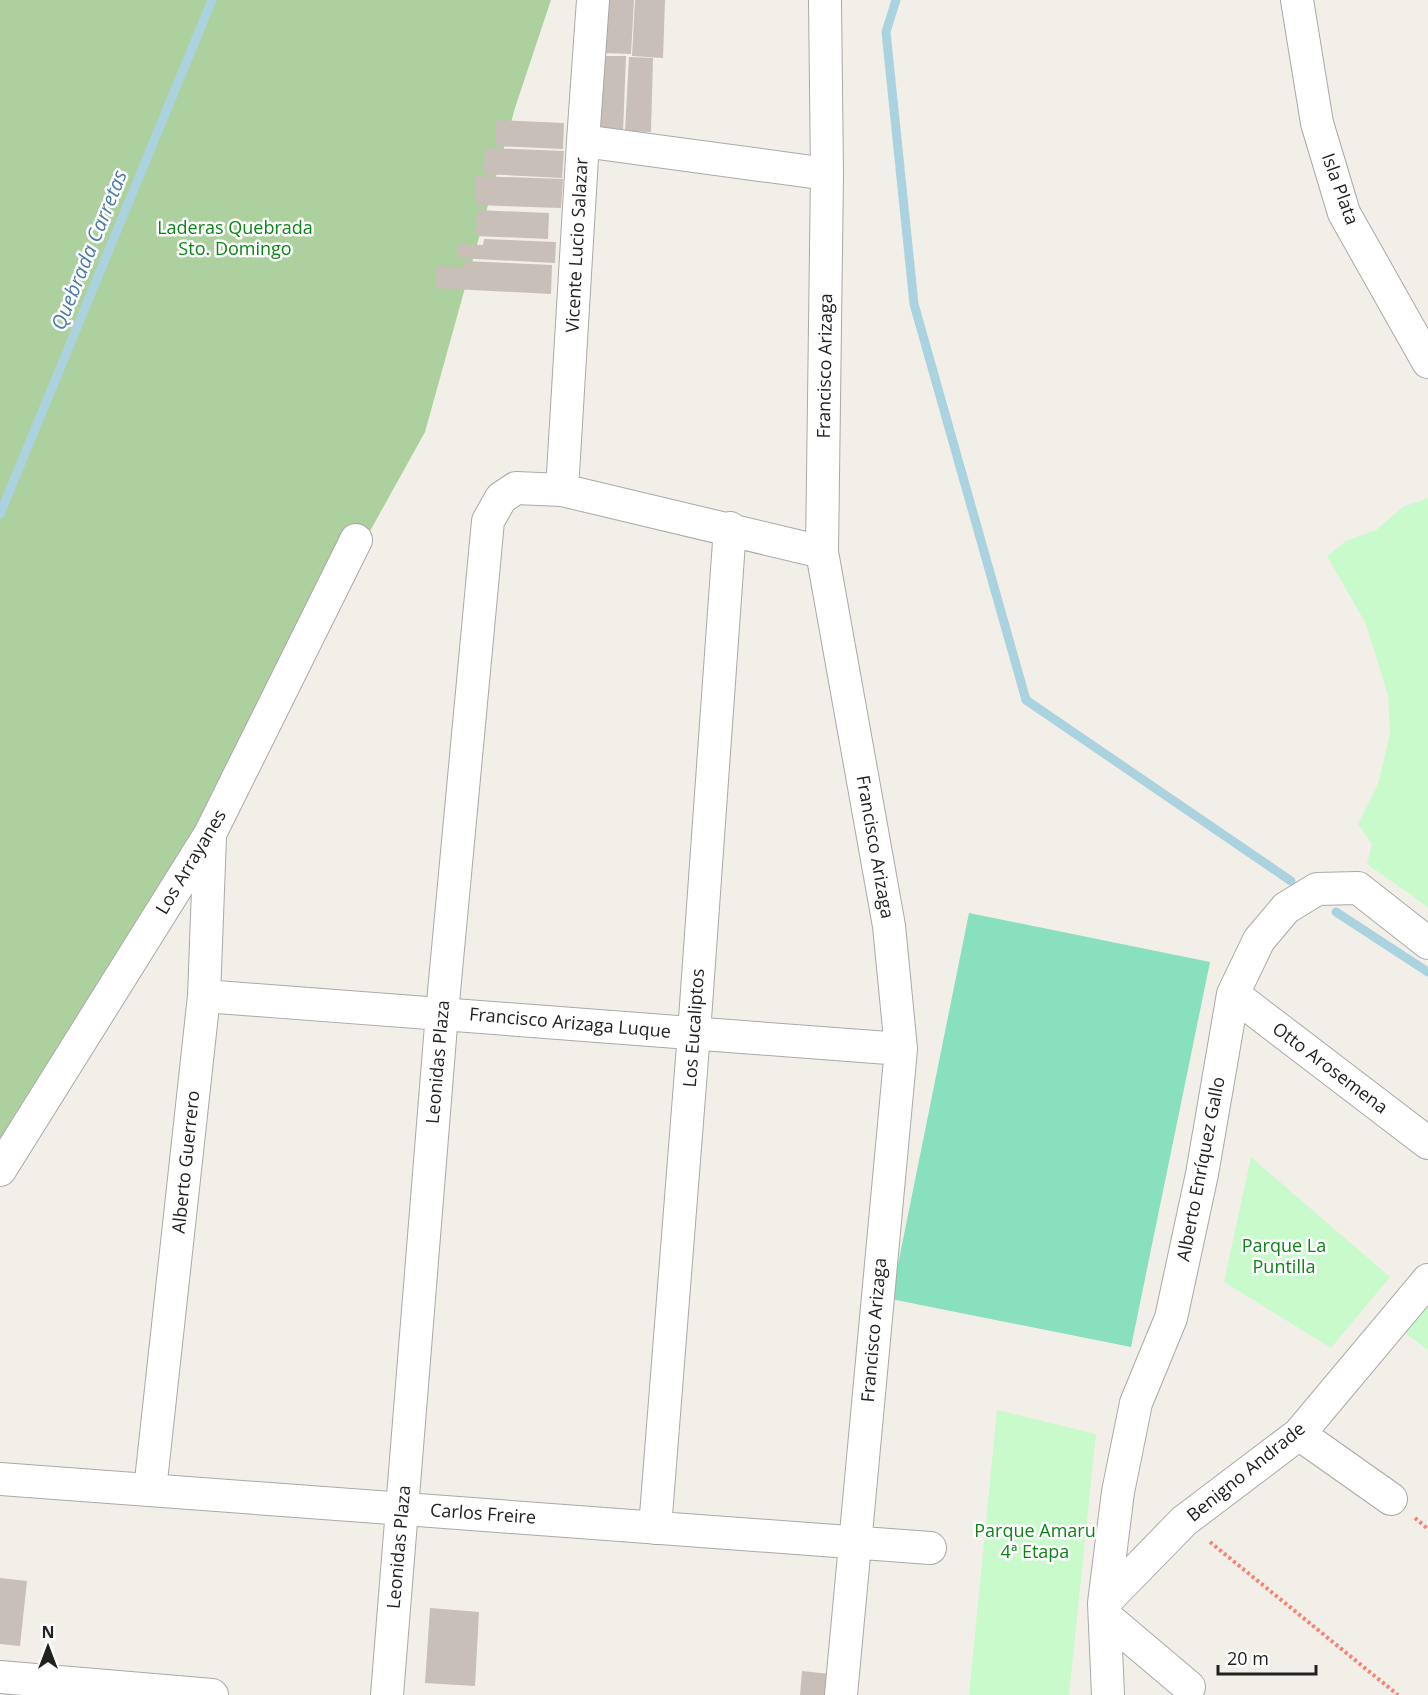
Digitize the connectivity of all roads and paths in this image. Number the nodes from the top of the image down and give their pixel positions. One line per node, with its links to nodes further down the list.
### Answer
1 (593, 0): 4 (street, Vicente Lucio Salazar)
2 (825, 0): 5 (street, Francisco Arizaga)
3 (1297, 0): 6 (street, Isla Plata)
4 (583, 141): 5 (street); 7 (street, Vicente Lucio Salazar)
5 (827, 174): 10 (street, Francisco Arizaga)
6 (1428, 362)
7 (562, 490): 8 (street, Leonidas Plaza); 15 (street, Leonidas Plaza)
8 (730, 528): 10 (street, Leonidas Plaza); 16 (street, Los Eucaliptos)
9 (356, 540): 11 (street, Los Arrayanes)
10 (822, 552): 17 (street, Francisco Arizaga)
11 (210, 834): 14 (street, Alberto Guerrero); 19 (street, Los Arrayanes)
12 (1428, 943): 13 (street, Alberto Enríquez Gallo)
13 (1233, 994): 18 (street, Otto Arosemena); 30 (street, Alberto Enríquez Gallo)
14 (204, 996): 15 (street, Francisco Arizaga Luque); 23 (street, Alberto Guerrero)
15 (442, 1013): 16 (street, Francisco Arizaga Luque); 25 (street, Leonidas Plaza)
16 (694, 1033): 17 (street, Francisco Arizaga Luque); 27 (street, Los Eucaliptos)
17 (901, 1049): 28 (street, Francisco Arizaga)
18 (1428, 1143)
19 (0, 1170)
20 (1428, 1280): 21 (street, Benigno Andrade)
21 (1299, 1434): 24 (street); 26 (street, Benigno Andrade)
22 (0, 1479): 23 (street, Carlos Freire)
23 (150, 1490): 25 (street, Carlos Freire)
24 (1391, 1499)
25 (402, 1508): 27 (street, Carlos Freire); 35 (street, Leonidas Plaza)
26 (1184, 1521): 30 (street, Benigno Andrade); 38 (path)
27 (655, 1528): 28 (street, Carlos Freire)
28 (854, 1543): 29 (street, Carlos Freire); 36 (street, Francisco Arizaga)
29 (930, 1548)
30 (1105, 1610): 32 (street); 37 (street, Alberto Enríquez Gallo)
31 (0, 1677): 33 (street)
32 (1189, 1687)
33 (92, 1690): 34 (street)
34 (212, 1695)
35 (387, 1695)
36 (841, 1695)
37 (1107, 1695)
38 (1398, 1695)

